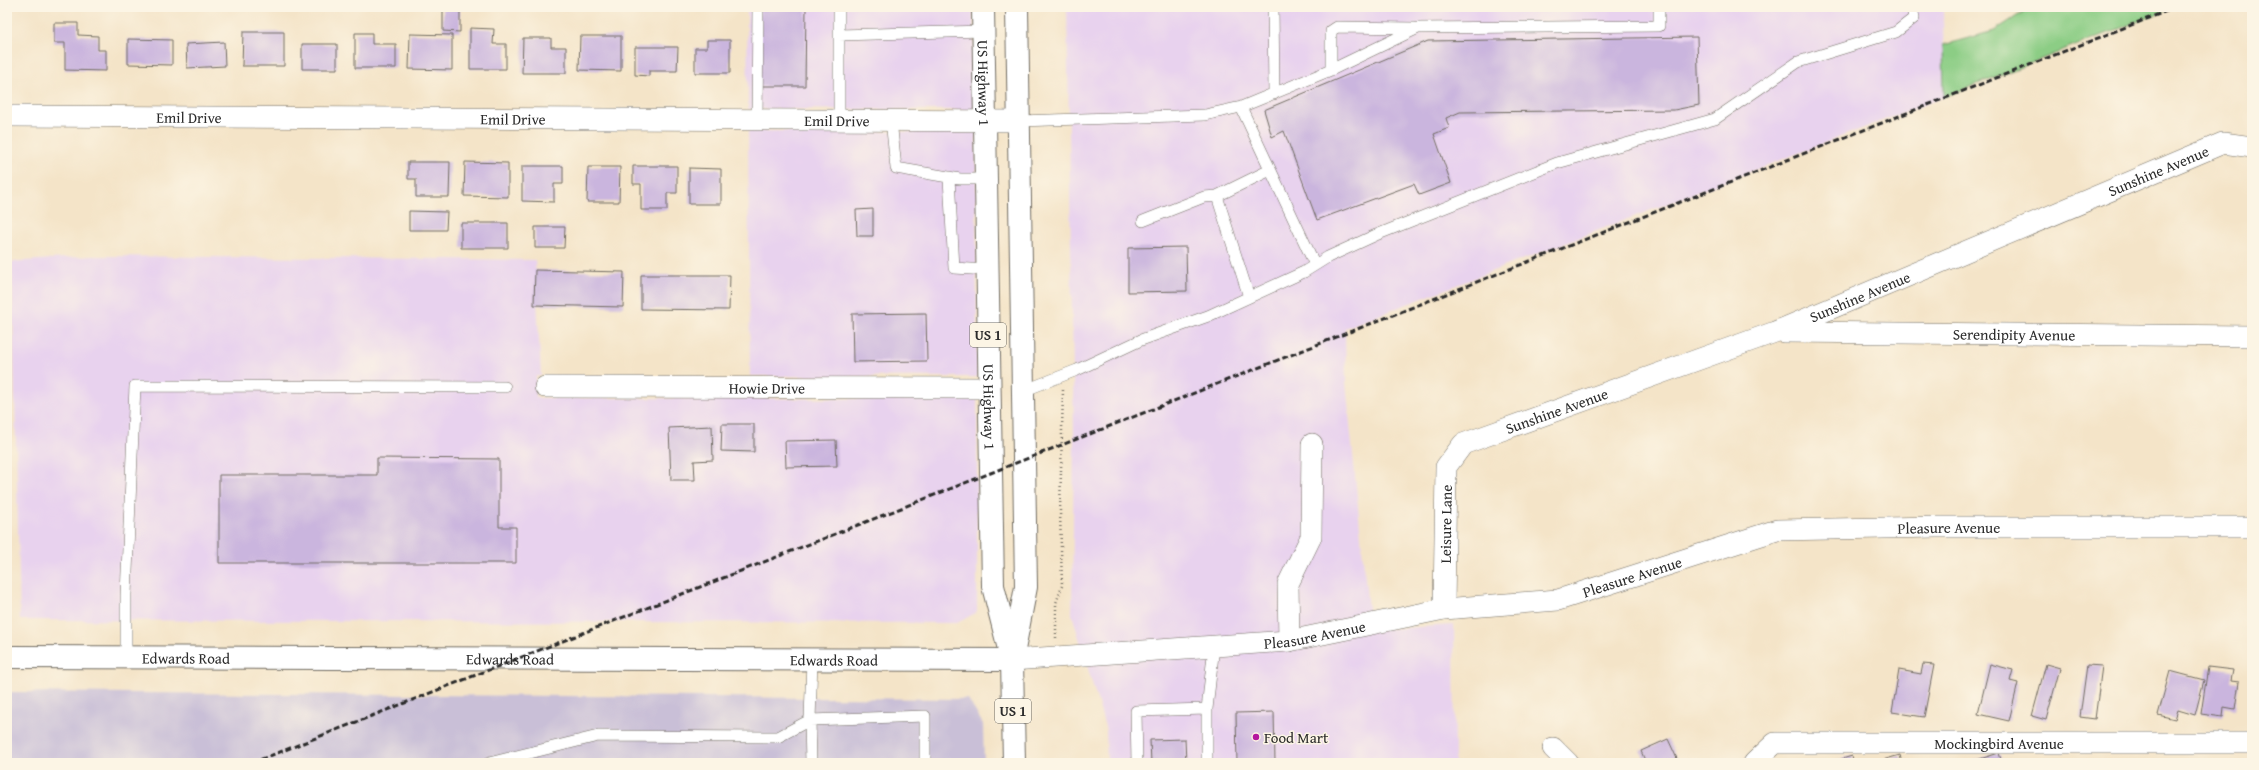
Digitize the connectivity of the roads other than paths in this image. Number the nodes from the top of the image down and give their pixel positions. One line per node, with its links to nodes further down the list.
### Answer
1 (758, 7): 15 (lane)
2 (839, 7): 10 (lane)
3 (983, 7): 9 (main road, US Highway 1 / US 1)
4 (1017, 7): 19 (main road, US Highway 1 / US 1)
5 (1273, 7): 12 (lane)
6 (1659, 7): 8 (lane)
7 (1912, 7): 26 (lane)
8 (1418, 28): 11 (lane); 11 (lane)
9 (984, 31): 10 (lane); 18 (main road, US Highway 1 / US 1)
10 (839, 35): 16 (lane)
11 (1331, 70): 12 (lane)
12 (1274, 94): 13 (lane)
13 (1241, 107): 19 (lane); 21 (lane)
14 (7, 116): 15 (street, Emil Drive)
15 (757, 120): 16 (street, Emil Drive)
16 (839, 120): 17 (street, Emil Drive)
17 (891, 120): 18 (street, Emil Drive); 22 (lane)
18 (986, 121): 19 (street, Emil Drive); 23 (main road, US Highway 1 / US 1)
19 (1019, 121): 34 (main road, US Highway 1 / US 1)
20 (2252, 147): 29 (street, Sunshine Avenue)
21 (1270, 170): 24 (lane); 26 (lane)
22 (949, 178): 23 (lane); 27 (lane)
23 (986, 179): 27 (main road, US Highway 1 / US 1)
24 (1217, 196): 25 (lane); 28 (lane)
25 (1143, 221)
26 (1315, 265): 28 (lane)
27 (988, 270): 33 (main road, US Highway 1 / US 1)
28 (1249, 297): 34 (lane)
29 (1775, 332): 30 (street, Serendipity Avenue); 36 (street, Sunshine Avenue)
30 (2252, 336)
31 (505, 387): 42 (lane)
32 (545, 387): 33 (street, Howie Drive)
33 (989, 388): 44 (main road, US Highway 1 / US 1)
34 (1023, 392): 44 (main road, US Highway 1 / US 1)
35 (1312, 444): 39 (street)
36 (1462, 444): 38 (street, Leisure Lane)
37 (2252, 527): 38 (street, Pleasure Avenue)
38 (1444, 609): 39 (street, Pleasure Avenue)
39 (1289, 641): 40 (street, Pleasure Avenue)
40 (1214, 646): 44 (street, Pleasure Avenue); 45 (lane)
41 (7, 657): 42 (main road, Edwards Road)
42 (126, 657): 43 (main road, Edwards Road)
43 (812, 659): 44 (main road, Edwards Road); 46 (lane)
44 (1012, 660): 52 (main road, US Highway 1 / US 1)
45 (1207, 709): 53 (lane); 54 (lane)
46 (810, 720): 49 (lane); 50 (lane); 51 (lane)
47 (2252, 743): 56 (street, Mockingbird Avenue)
48 (1554, 748): 55 (street)
49 (490, 763)
50 (811, 763)
51 (925, 763)
52 (1014, 763)
53 (1137, 763)
54 (1208, 763)
55 (1568, 763)
56 (1754, 763)

